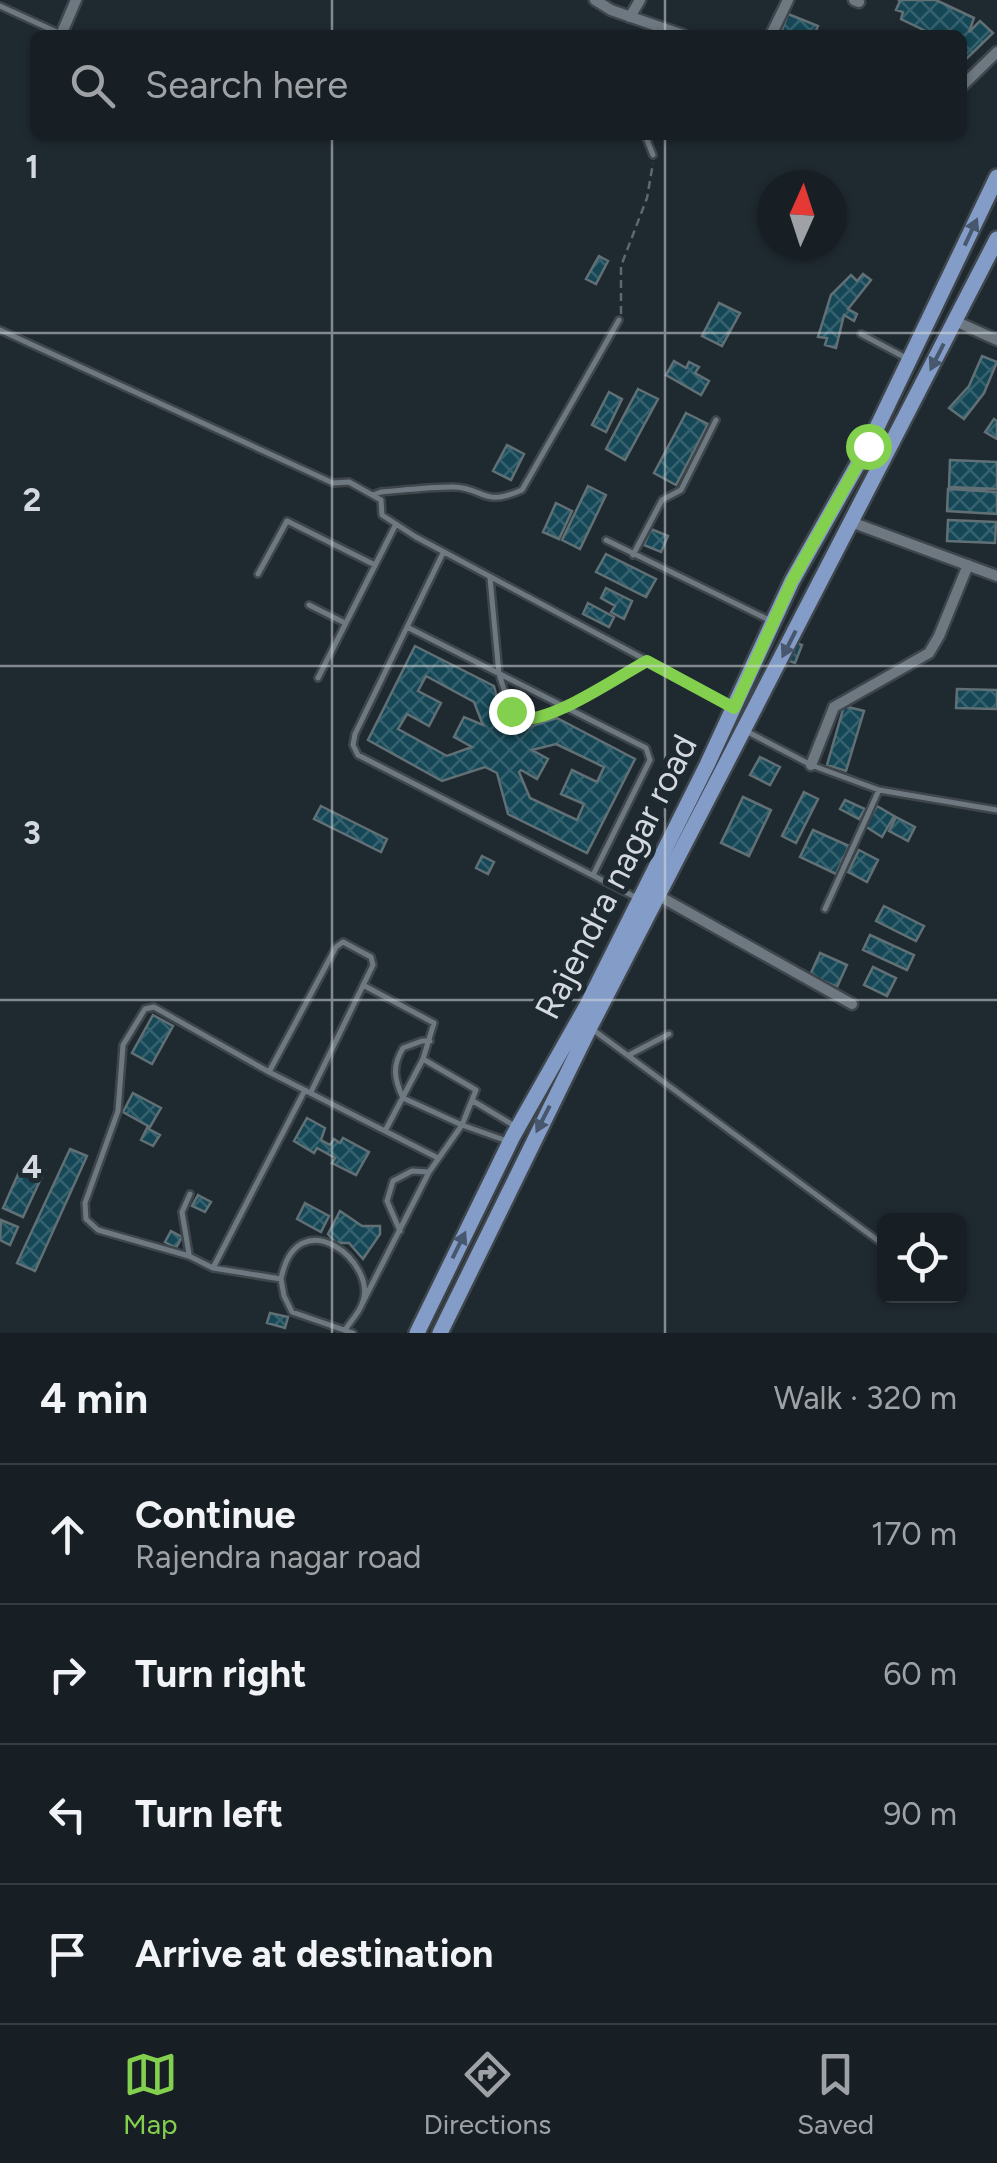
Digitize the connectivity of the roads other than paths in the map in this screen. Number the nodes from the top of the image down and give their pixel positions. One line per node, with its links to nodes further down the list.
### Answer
1 (76, 0): 8 (street)
2 (595, 0): 6 (street)
3 (640, 0): 6 (street)
4 (788, 0): 10 (street)
5 (0, 6): 7 (lane)
6 (630, 17): 9 (street)
7 (52, 30)
8 (63, 30)
9 (668, 30)
10 (773, 30)
11 (997, 52): 12 (street)
12 (967, 81)
13 (648, 140): 14 (lane)
14 (653, 155)
15 (997, 177): 22 (main road, Rajendra nagar road, one-way to 15)
16 (997, 239): 18 (main road, Rajendra nagar road)
17 (619, 320): 24 (lane)
18 (956, 321): 21 (street); 25 (main road, Rajendra nagar road, one-way to 25)
19 (0, 330): 24 (lane)
20 (862, 334): 22 (lane)
21 (997, 340)
22 (911, 360): 36 (main road, Rajendra nagar road)
23 (716, 420): 29 (lane)
24 (373, 496): 26 (lane)
25 (851, 522): 31 (street); 44 (main road, Rajendra nagar road, one-way to 44)
26 (396, 524): 28 (lane); 30 (lane)
27 (606, 540): 29 (lane)
28 (443, 553): 34 (lane); 38 (lane)
29 (633, 556): 36 (lane)
30 (375, 565): 32 (lane); 37 (lane)
31 (968, 566): 33 (street); 45 (street)
32 (258, 574)
33 (997, 576)
34 (490, 578): 39 (lane); 40 (lane)
35 (308, 606): 37 (lane)
36 (772, 621): 43 (main road, Rajendra nagar road)
37 (345, 623): 41 (lane)
38 (407, 628): 40 (lane); 49 (lane)
39 (647, 661): 42 (lane); 43 (lane)
40 (499, 674): 42 (lane); 42 (lane)
41 (318, 678)
42 (564, 706): 49 (lane)
43 (734, 708): 46 (main road, Rajendra nagar road)
44 (745, 730): 45 (lane); 46 (main road, Rajendra nagar road)
45 (811, 764): 47 (lane)
46 (715, 769): 50 (main road, Rajendra nagar road); 51 (main road, Rajendra nagar road)
47 (879, 790): 48 (lane); 52 (lane)
48 (997, 810)
49 (593, 876): 51 (lane)
50 (660, 896): 54 (street); 55 (main road, Rajendra nagar road)
51 (640, 899): 66 (main road, Rajendra nagar road)
52 (825, 909)
53 (364, 985): 57 (lane); 60 (lane); 61 (lane)
54 (852, 1004)
55 (590, 1027): 58 (lane); 79 (main road, Rajendra nagar road, one-way to 79)
56 (669, 1034): 58 (lane)
57 (430, 1041): 59 (lane); 62 (lane)
58 (630, 1054): 71 (lane)
59 (423, 1059): 62 (lane); 63 (lane)
60 (269, 1072): 61 (lane); 72 (lane)
61 (308, 1092): 65 (lane); 73 (lane)
62 (403, 1098): 64 (lane); 65 (lane)
63 (473, 1101): 64 (lane); 66 (lane)
64 (462, 1125): 66 (lane); 67 (lane)
65 (385, 1130): 67 (lane)
66 (514, 1135): 78 (main road, Rajendra nagar road, one-way to 66)
67 (438, 1158): 68 (lane)
68 (428, 1172): 70 (lane); 70 (lane)
69 (190, 1194): 72 (lane)
70 (400, 1231): 75 (lane)
71 (877, 1240)
72 (189, 1256): 73 (lane)
73 (213, 1268): 74 (lane)
74 (281, 1279): 75 (lane); 76 (lane)
75 (364, 1302): 76 (lane)
76 (344, 1330): 77 (lane)
77 (354, 1333)
78 (417, 1333)
79 (440, 1333)

